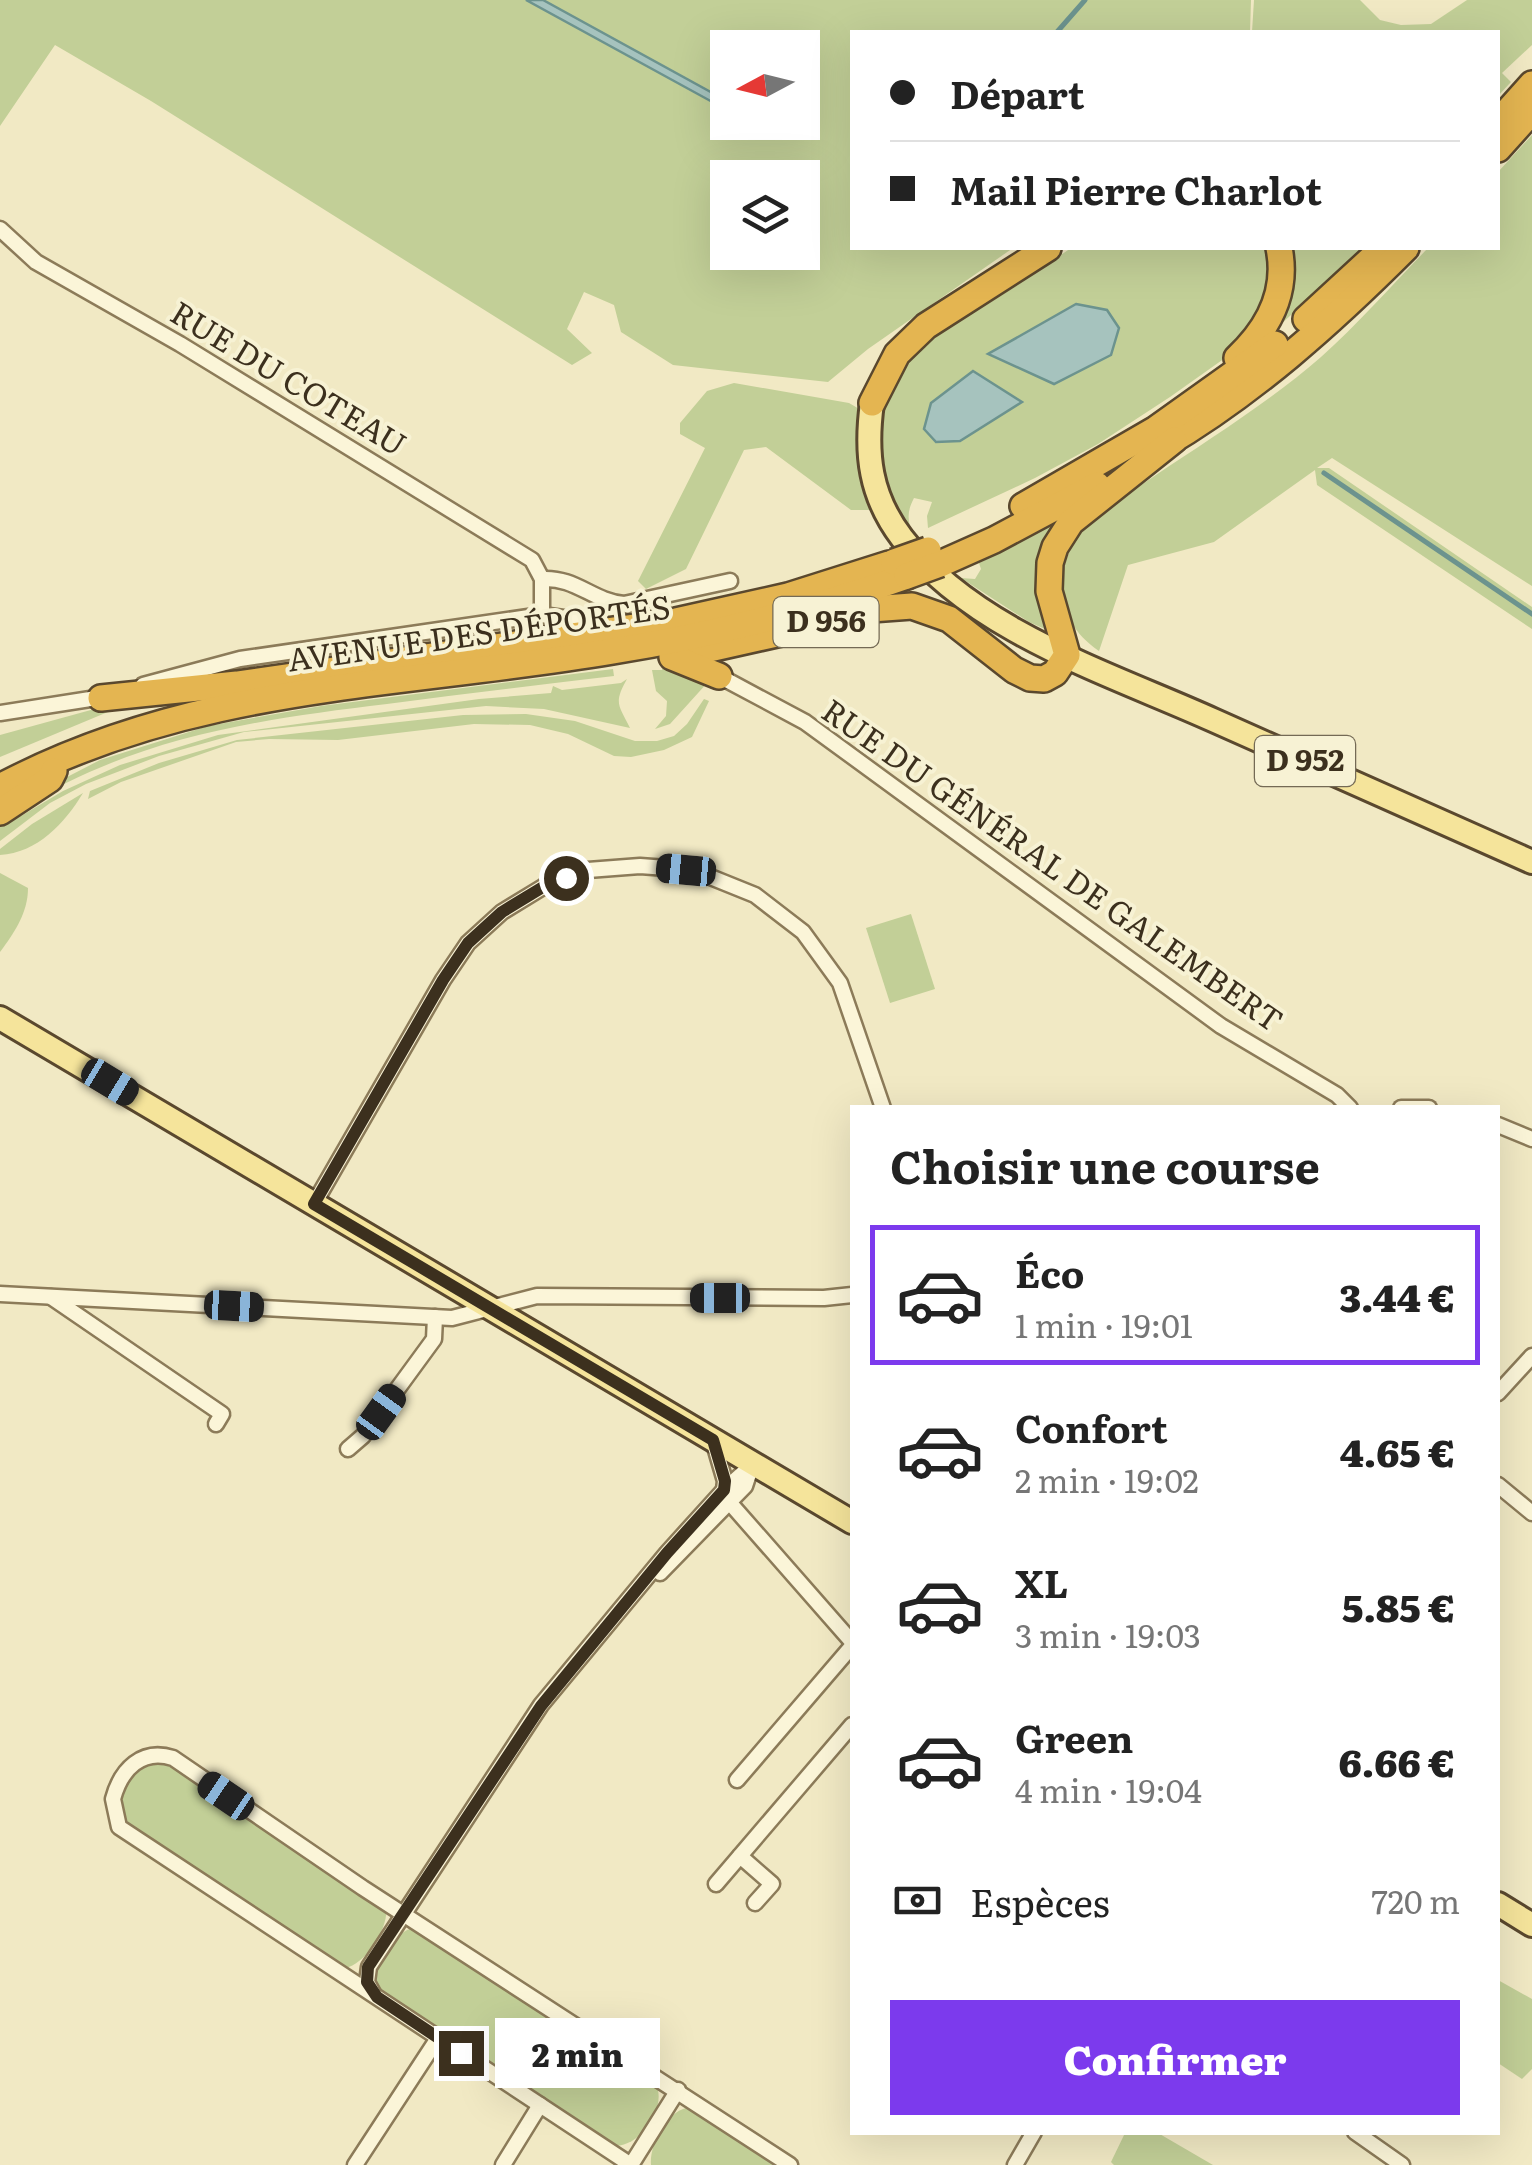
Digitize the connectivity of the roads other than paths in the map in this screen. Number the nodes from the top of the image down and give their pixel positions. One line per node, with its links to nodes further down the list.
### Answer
1 (1528, 97): 2 (highway); 3 (highway); 4 (highway)
2 (1500, 111)
3 (1500, 120)
4 (1500, 146)
5 (0, 229): 12 (street, RUE DU COTEAU)
6 (1045, 250): 10 (highway)
7 (1278, 250): 11 (highway, D 956)
8 (1381, 250): 11 (highway, D 956)
9 (1404, 250): 11 (highway, D 956)
10 (872, 403): 17 (main road)
11 (1165, 435): 15 (highway, AVENUE DES DÉPORTÉS / D 956, bridge); 17 (highway, D 956)
12 (542, 578): 13 (street); 14 (street)
13 (730, 581)
14 (542, 615): 15 (street, AVENUE DES DÉPORTÉS); 20 (street, AVENUE DES DÉPORTÉS)
15 (645, 643): 16 (highway, D 956); 18 (highway); 19 (highway, AVENUE DES DÉPORTÉS / D 956); 22 (highway, AVENUE DES DÉPORTÉS / D 956)
16 (721, 648): 17 (highway, D 956); 18 (highway)
17 (1066, 655): 26 (main road, D 952)
18 (719, 676): 29 (street, RUE DU GÉNÉRAL DE GALEMBERT)
19 (238, 684): 20 (highway); 23 (highway, D 956)
20 (101, 698): 21 (street, AVENUE DES DÉPORTÉS)
21 (0, 713)
22 (60, 757): 24 (highway, D 956); 25 (highway)
23 (0, 769)
24 (0, 787)
25 (0, 812)
26 (1532, 862)
27 (0, 1018): 32 (main road)
28 (882, 1105): 32 (street)
29 (1347, 1105)
30 (1500, 1126): 31 (street)
31 (1532, 1139)
32 (314, 1204): 33 (main road)
33 (466, 1292): 37 (main road); 38 (street)
34 (0, 1294): 36 (street)
35 (850, 1295): 37 (street)
36 (50, 1297): 38 (street); 41 (street)
37 (492, 1309): 38 (street); 42 (main road)
38 (435, 1317): 43 (street)
39 (1532, 1356): 40 (street)
40 (1500, 1391)
41 (216, 1424)
42 (713, 1440): 44 (main road); 46 (street)
43 (348, 1449)
44 (753, 1464): 46 (street); 48 (main road)
45 (1500, 1487): 47 (street)
46 (727, 1497): 49 (street); 57 (street)
47 (1532, 1514)
48 (850, 1521)
49 (850, 1642)
50 (850, 1646): 52 (street)
51 (850, 1726): 53 (street)
52 (737, 1780)
53 (740, 1856): 54 (street); 55 (street)
54 (716, 1884)
55 (756, 1902)
56 (1500, 1905): 58 (main road)
57 (404, 1914): 59 (street); 60 (street); 63 (street)
58 (1532, 1924)
59 (368, 1967): 60 (street); 61 (street)
60 (343, 1975): 61 (street)
61 (377, 1997): 62 (street)
62 (438, 2038): 64 (street); 67 (street)
63 (678, 2090): 69 (street); 70 (street)
64 (540, 2106): 68 (street); 69 (street)
65 (1032, 2135): 71 (street)
66 (1360, 2135): 72 (street)
67 (355, 2165)
68 (502, 2165)
69 (631, 2165)
70 (790, 2165)
71 (1015, 2165)
72 (1402, 2165)

